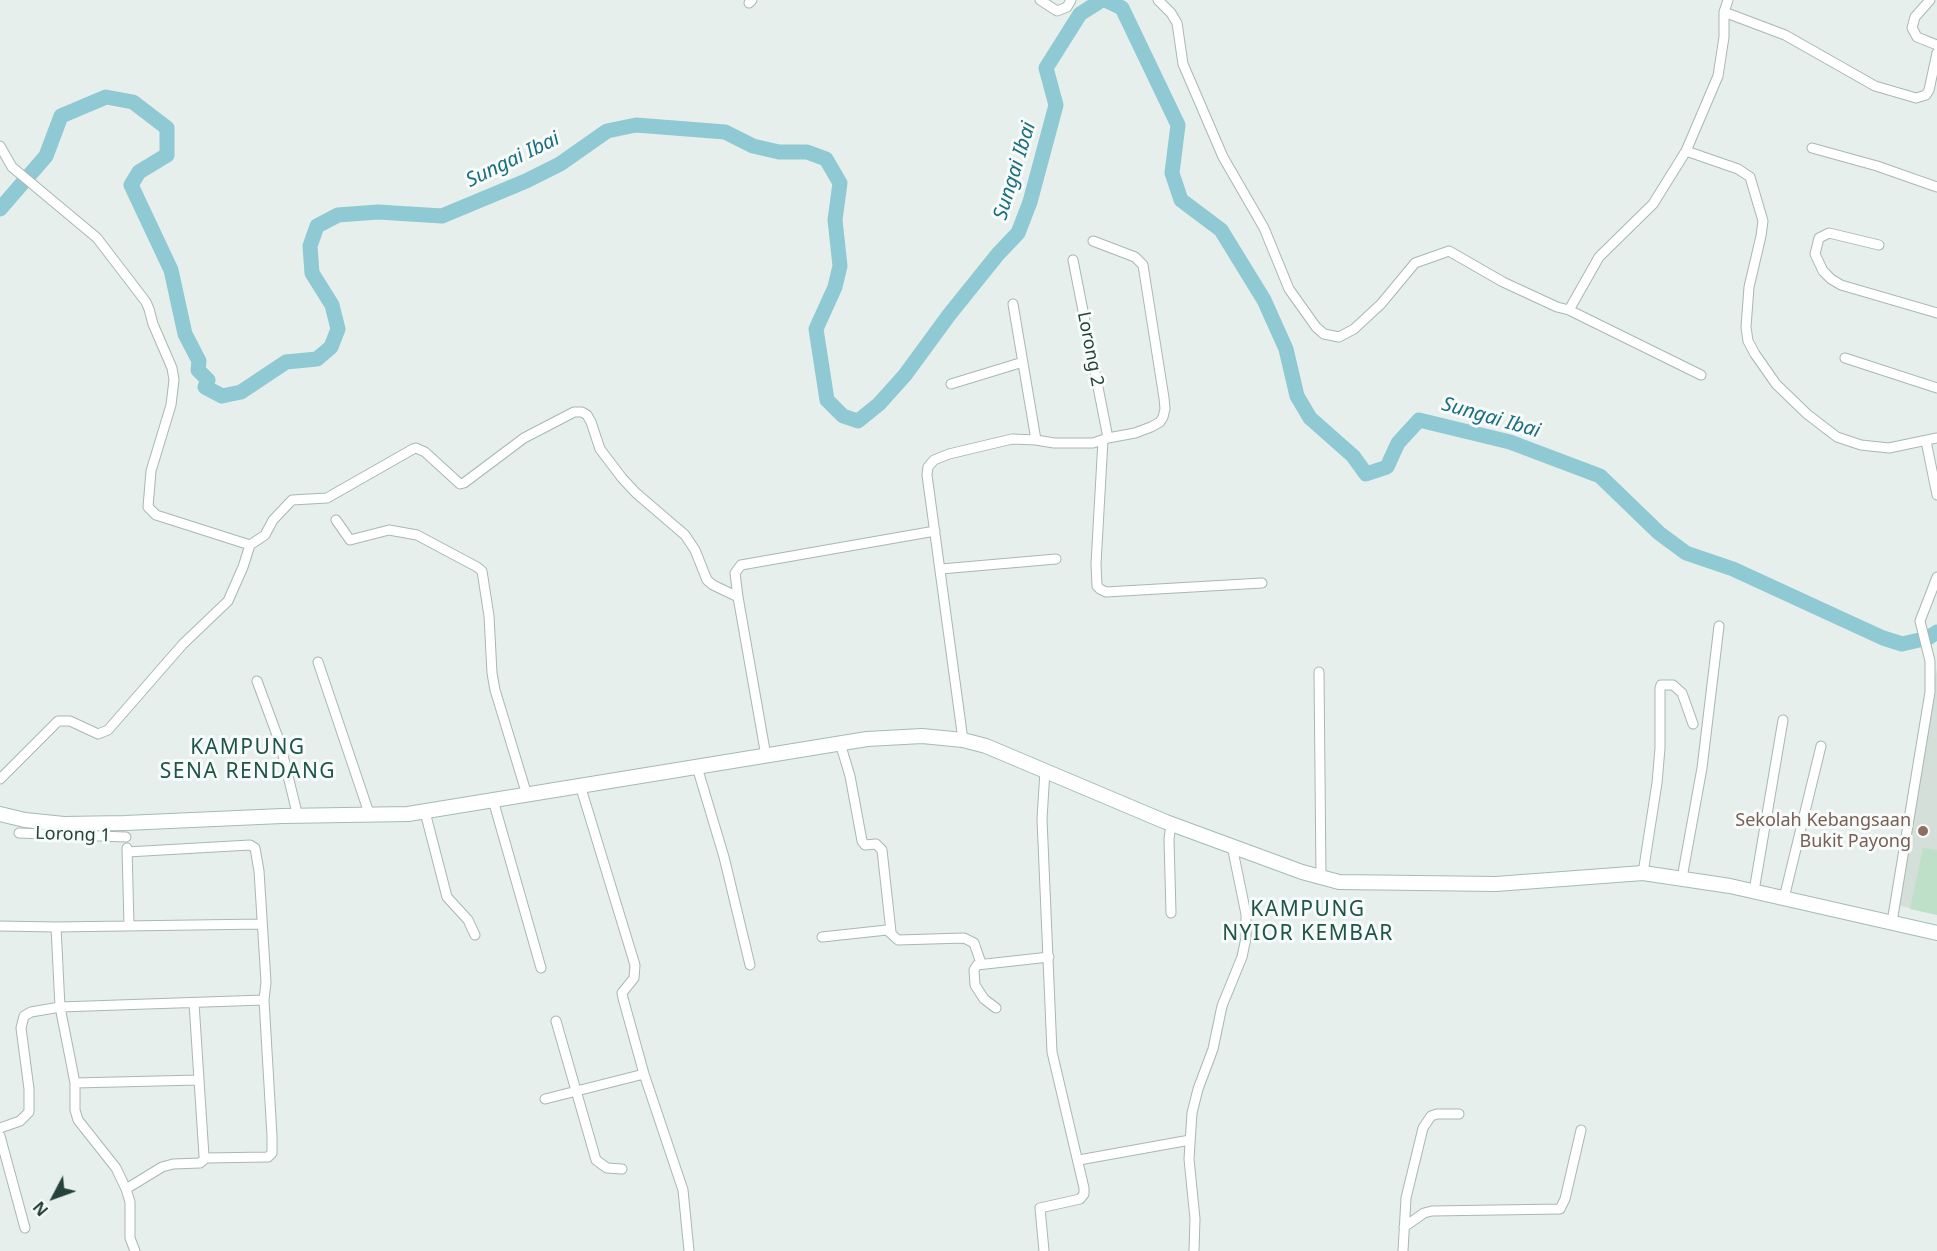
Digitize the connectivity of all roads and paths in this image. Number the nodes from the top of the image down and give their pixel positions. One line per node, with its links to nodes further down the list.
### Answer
1 (1040, 0): 2 (street)
2 (1071, 0)
3 (1158, 0): 17 (street)
4 (1728, 0): 6 (street)
5 (1930, 0): 7 (street)
6 (1724, 12): 8 (street); 11 (street)
7 (1937, 45)
8 (1937, 54)
9 (0, 146): 31 (street)
10 (1812, 148): 12 (street)
11 (1686, 151): 17 (street); 27 (street)
12 (1937, 187)
13 (1093, 241): 25 (street)
14 (1879, 245): 18 (street)
15 (1073, 260): 25 (street, Lorong 2)
16 (1013, 304): 20 (street)
17 (1569, 310): 21 (street)
18 (1937, 313)
19 (1845, 358): 23 (street)
20 (1023, 362): 22 (street); 26 (street)
21 (1701, 375)
22 (951, 384)
23 (1937, 388)
24 (1937, 438): 27 (street)
25 (1105, 439): 26 (street); 35 (street, Lorong 2)
26 (1036, 440): 30 (street)
27 (1926, 441): 28 (street)
28 (1937, 495)
29 (336, 520): 51 (street)
30 (935, 531): 33 (street); 36 (street)
31 (250, 545): 36 (street); 49 (street)
32 (1056, 559): 33 (street)
33 (941, 569): 43 (street)
34 (1937, 577): 68 (street)
35 (1262, 583)
36 (738, 597): 46 (street)
37 (1719, 626): 64 (street)
38 (318, 662): 55 (street)
39 (1319, 672): 63 (street)
40 (257, 681): 56 (street)
41 (1783, 720): 65 (street)
42 (1693, 724): 62 (street)
43 (963, 740): 44 (main road); 48 (main road)
44 (840, 743): 46 (main road); 73 (street)
45 (1821, 746): 66 (street)
46 (765, 756): 47 (main road)
47 (697, 767): 50 (main road); 79 (street)
48 (1045, 770): 57 (main road); 77 (street)
49 (0, 779)
50 (580, 785): 51 (main road); 86 (street)
51 (527, 795): 52 (main road)
52 (493, 800): 53 (main road); 80 (street)
53 (425, 812): 55 (main road); 75 (street)
54 (0, 814): 58 (main road)
55 (369, 816): 56 (main road)
56 (298, 817): 58 (main road)
57 (1171, 824): 60 (main road); 67 (street)
58 (126, 830): 59 (street, Lorong 1); 61 (street)
59 (19, 833)
60 (1232, 846): 63 (main road); 95 (street)
61 (127, 852): 69 (street); 72 (street)
62 (1643, 873): 63 (main road); 64 (main road)
63 (1322, 878)
64 (1682, 878): 65 (main road)
65 (1754, 891): 66 (main road)
66 (1784, 898): 68 (main road)
67 (1170, 913)
68 (1892, 922): 74 (main road)
69 (262, 924): 72 (street); 81 (street)
70 (0, 926): 71 (street)
71 (56, 927): 72 (street); 83 (street)
72 (129, 927)
73 (891, 932): 76 (street); 78 (street)
74 (1937, 933)
75 (475, 935)
76 (822, 937)
77 (1048, 957): 78 (street); 97 (street)
78 (981, 963): 84 (street)
79 (750, 965)
80 (541, 968)
81 (264, 1000): 82 (street); 96 (street)
82 (194, 1003): 83 (street); 87 (street)
83 (60, 1007): 88 (street); 92 (street)
84 (996, 1008)
85 (556, 1021): 89 (street)
86 (644, 1074): 89 (street); 103 (street)
87 (198, 1080): 88 (street); 96 (street)
88 (75, 1083): 99 (street)
89 (576, 1091): 90 (street); 98 (street)
90 (545, 1099)
91 (1459, 1114): 100 (street)
92 (0, 1128)
93 (1581, 1130): 100 (street)
94 (0, 1136): 101 (street)
95 (1190, 1140): 97 (street); 105 (street)
96 (206, 1158): 99 (street)
97 (1078, 1160): 104 (street)
98 (622, 1168)
99 (126, 1189): 102 (street)
100 (1404, 1227): 106 (street)
101 (25, 1228)
102 (135, 1251)
103 (689, 1251)
104 (1044, 1251)
105 (1194, 1251)
106 (1403, 1251)

